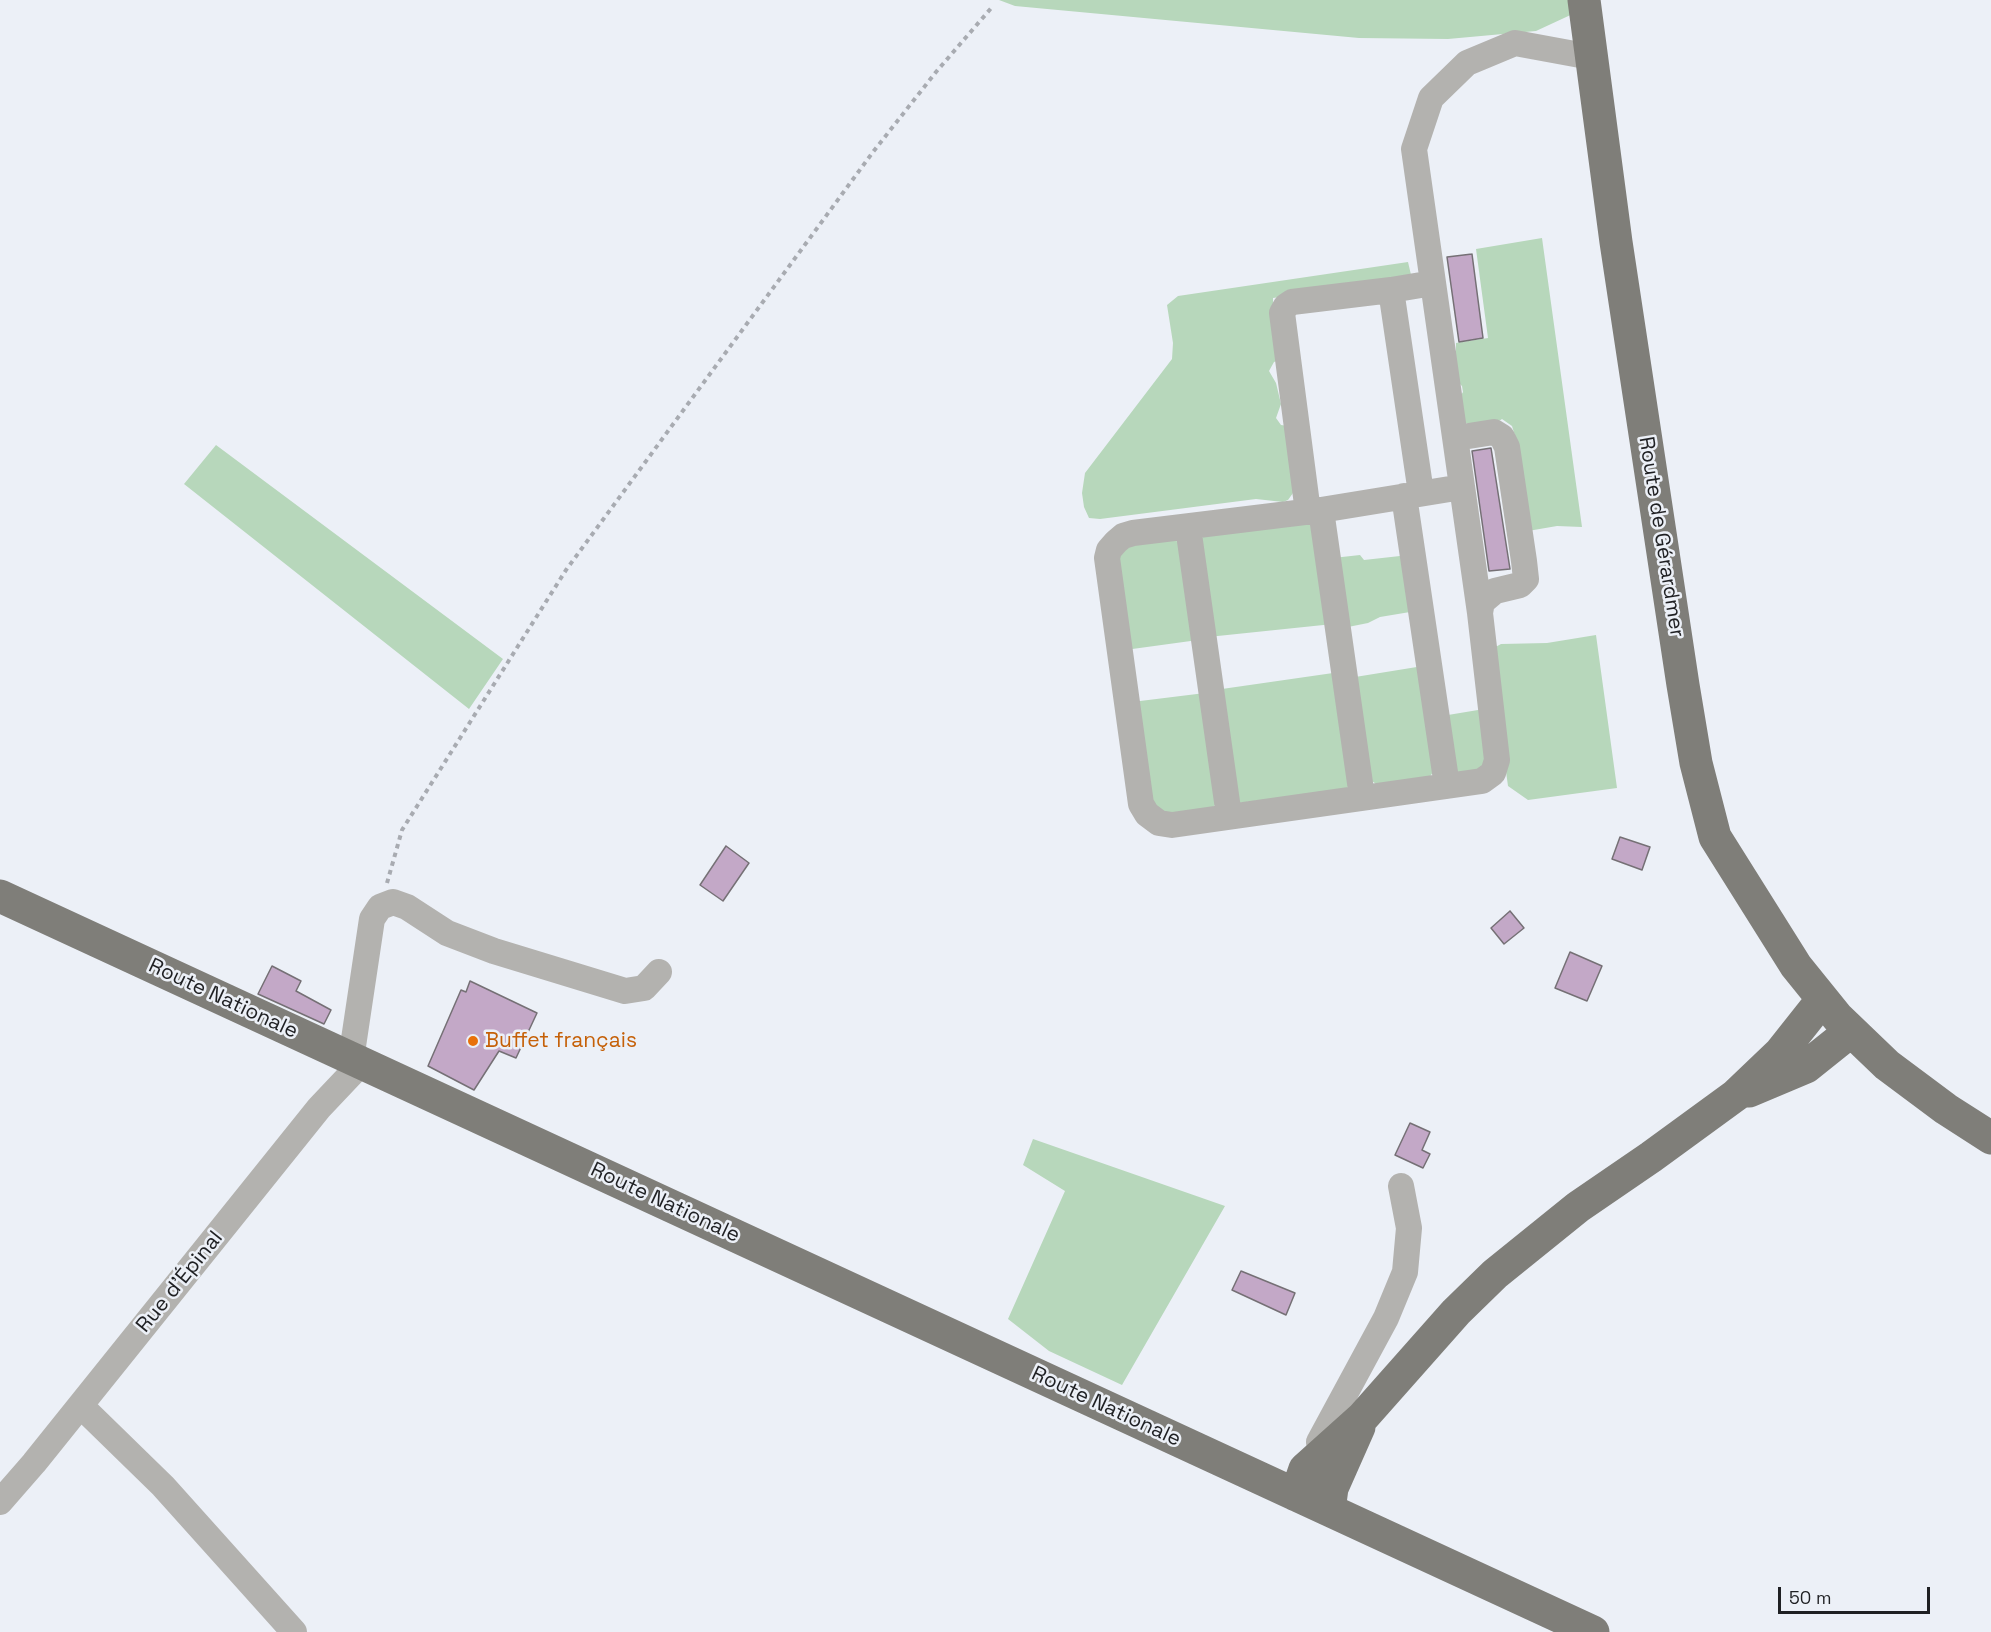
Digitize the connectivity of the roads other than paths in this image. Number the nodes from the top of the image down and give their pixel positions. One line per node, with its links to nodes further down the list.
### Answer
1 (1584, 0): 2 (main road, Route de Gérardmer)
2 (1591, 57): 3 (street); 16 (main road, Route de Gérardmer)
3 (1432, 283): 4 (street); 5 (street)
4 (1391, 290): 7 (street); 8 (street)
5 (1456, 438): 6 (street); 10 (street)
6 (1462, 487): 7 (street); 10 (street)
7 (1413, 495): 8 (street); 11 (street)
8 (1315, 511): 9 (street); 12 (street)
9 (1188, 527): 13 (street); 13 (street)
10 (1480, 613): 11 (street)
11 (1447, 786): 12 (street)
12 (1362, 797): 13 (street)
13 (1229, 816)
14 (0, 896): 18 (main road, Route Nationale)
15 (659, 972): 18 (street)
16 (1822, 999): 17 (main road, Route de Gérardmer); 19 (main road)
17 (1851, 1031): 19 (main road); 20 (main road, Route de Gérardmer)
18 (356, 1060): 22 (street, Rue d’Épinal); 25 (main road, Route Nationale)
19 (1736, 1095): 23 (main road)
20 (1991, 1138)
21 (1401, 1186): 24 (street)
22 (81, 1406): 27 (street, Rue d’Épinal); 29 (street)
23 (1363, 1417): 24 (main road); 26 (main road); 28 (main road)
24 (1319, 1442): 25 (main road)
25 (1249, 1473): 26 (main road, Route Nationale)
26 (1296, 1495): 28 (main road, Route Nationale)
27 (0, 1502)
28 (1329, 1510): 30 (main road, Route Nationale)
29 (294, 1632)
30 (1593, 1632)

